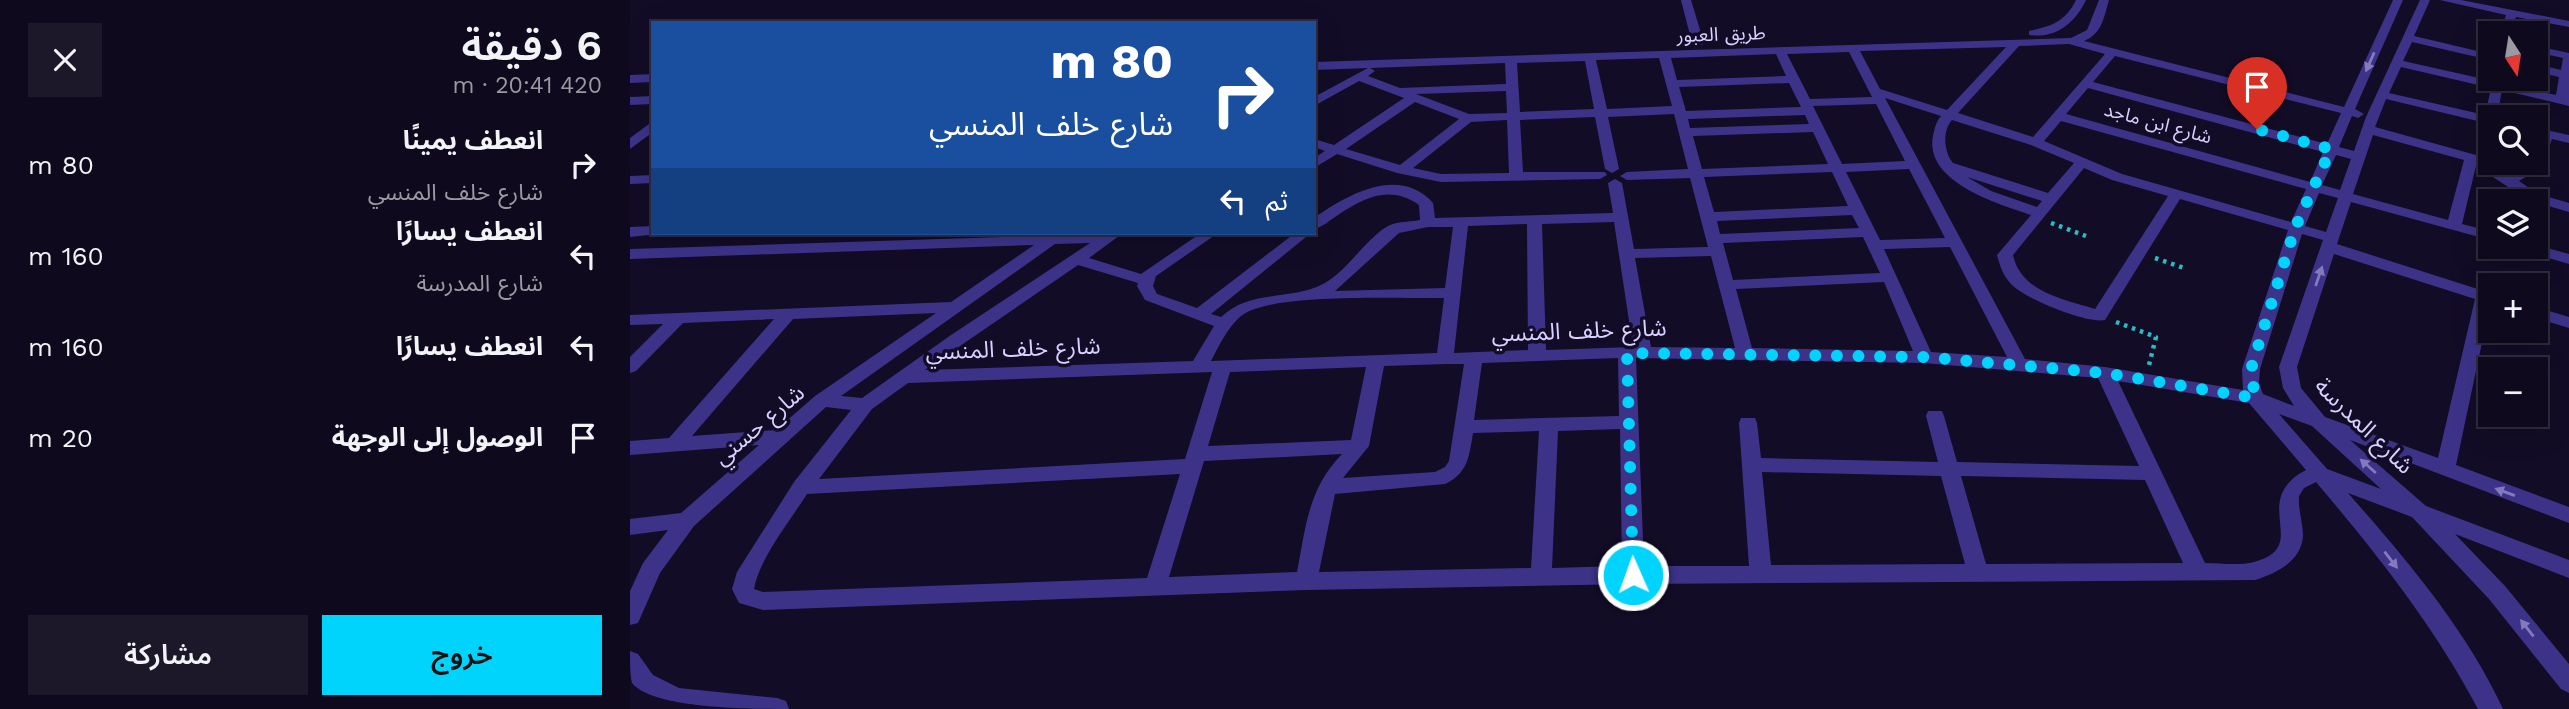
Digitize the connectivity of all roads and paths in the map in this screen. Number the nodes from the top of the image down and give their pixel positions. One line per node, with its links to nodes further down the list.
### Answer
1 (1686, 0): 17 (street)
2 (2081, 0): 12 (street)
3 (2104, 0): 14 (street)
4 (2398, 0): 53 (street, one-way to 53)
5 (2426, 0): 15 (street, شارع المدرسة)
6 (2445, 0): 9 (street)
7 (2506, 0): 8 (street)
8 (2569, 12)
9 (2512, 13): 10 (street); 11 (street)
10 (2509, 21)
11 (2569, 24)
12 (2056, 29): 13 (street, طريق العبور); 14 (street)
13 (2039, 33): 16 (street); 17 (street, طريق العبور)
14 (2086, 38): 16 (street, طريق العبور); 53 (street)
15 (2409, 38): 23 (street); 30 (street, شارع المدرسة)
16 (2071, 41): 18 (street, طريق العبور); 21 (street)
17 (1698, 43): 28 (street, طريق العبور)
18 (2016, 43): 19 (street, طريق العبور); 57 (street)
19 (1853, 49): 20 (street, طريق العبور); 46 (street)
20 (1780, 51): 25 (street, طريق العبور); 39 (street)
21 (2112, 52): 42 (street); 53 (street)
22 (2548, 52): 26 (street)
23 (2478, 54)
24 (1316, 55): 28 (street, طريق العبور)
25 (1664, 55): 27 (street, طريق العبور); 41 (street)
26 (2569, 56): 35 (street)
27 (1590, 57): 29 (street, طريق العبور); 55 (street)
28 (1382, 59): 29 (street, طريق العبور); 31 (street, طريق العبور); 37 (street)
29 (1511, 60): 43 (street)
30 (2398, 63): 40 (street); 56 (street, شارع المدرسة)
31 (1316, 66)
32 (630, 68): 33 (street)
33 (651, 68)
34 (2548, 71): 35 (street)
35 (2566, 75): 51 (street)
36 (651, 78): 38 (street)
37 (1359, 78): 45 (street); 50 (street)
38 (630, 79)
39 (1794, 79): 41 (street); 52 (street)
40 (2478, 82)
41 (1672, 84): 54 (street)
42 (2086, 84): 58 (street); 71 (street)
43 (1512, 87): 45 (street); 59 (street)
44 (2520, 91): 51 (street)
45 (1396, 92): 47 (street)
46 (1877, 96): 52 (street); 57 (street); 77 (street)
47 (1413, 98): 60 (street); 72 (street)
48 (651, 100): 49 (street)
49 (630, 101)
50 (1316, 101)
51 (2565, 101)
52 (1807, 107): 54 (street); 63 (street)
53 (2349, 108): 56 (street); 71 (street)
54 (1680, 112): 55 (street); 64 (street)
55 (1601, 113): 59 (street); 83 (street)
56 (2375, 113): 61 (street); 73 (street, شارع المدرسة); 74 (street)
57 (1949, 114): 68 (street); 78 (street)
58 (2059, 116): 68 (street); 88 (street, شارع ابن ماجد)
59 (1513, 117): 60 (street); 84 (street)
60 (1468, 118): 80 (street)
61 (2478, 118)
62 (651, 127): 69 (street)
63 (1818, 128): 64 (street); 79 (street)
64 (1685, 132): 81 (street)
65 (2548, 134): 66 (street)
66 (2569, 139)
67 (651, 141): 69 (street)
68 (2036, 142): 75 (street)
69 (631, 143)
70 (1316, 144): 72 (street)
71 (2331, 149): 73 (street); 88 (street)
72 (1336, 150): 76 (street); 80 (street)
73 (2359, 157): 90 (street, شارع المدرسة)
74 (2471, 158): 87 (street); 101 (street)
75 (2082, 162): 89 (street); 91 (street)
76 (1316, 163)
77 (1916, 165): 79 (street); 112 (street)
78 (1948, 166): 91 (street); 94 (street)
79 (1837, 168): 81 (street); 93 (street)
80 (1402, 170): 84 (street)
81 (1697, 173): 83 (street); 96 (street)
82 (2526, 175): 87 (street)
83 (1614, 176): 84 (street); 95 (street)
84 (1516, 178)
85 (651, 179): 86 (street)
86 (630, 180)
87 (2509, 180): 92 (street)
88 (2314, 186): 90 (street, شارع ابن ماجد); 102 (street)
89 (2176, 194): 102 (street); 115 (street)
90 (2347, 195): 101 (street, شارع ابن ماجد); 113 (street, شارع المدرسة)
91 (2051, 199): 94 (street)
92 (2569, 208)
93 (1857, 210): 96 (street); 110 (street)
94 (2038, 216): 109 (path); 131 (street)
95 (1620, 217): 97 (street); 117 (street)
96 (1709, 217): 114 (street)
97 (1534, 220): 98 (street); 140 (street)
98 (1461, 222): 99 (street); 125 (street)
99 (1428, 223): 100 (street); 127 (street)
100 (1316, 224)
101 (2454, 226): 105 (street, شارع ابن ماجد)
102 (2295, 228): 113 (street); 152 (street)
103 (651, 231): 104 (street)
104 (630, 232)
105 (2478, 233)
106 (1208, 235): 123 (street)
107 (1297, 235): 130 (street)
108 (1112, 236): 111 (street); 120 (street)
109 (2086, 236)
110 (1871, 238): 112 (street); 114 (street); 122 (street)
111 (1050, 240): 118 (street); 128 (street)
112 (1956, 242): 146 (street)
113 (2331, 242): 126 (street); 156 (street, شارع المدرسة, one-way to 113)
114 (1717, 245): 117 (street); 124 (street)
115 (2139, 253): 121 (path); 131 (street)
116 (2548, 253): 119 (street)
117 (1626, 254): 138 (street)
118 (631, 255)
119 (2569, 259)
120 (1078, 260): 123 (street); 151 (street)
121 (2184, 268)
122 (1890, 277): 124 (street); 141 (street)
123 (1145, 280): 130 (street)
124 (1728, 285): 139 (street)
125 (1452, 293): 127 (street); 143 (street)
126 (2478, 294)
127 (1305, 296): 136 (street)
128 (952, 307): 129 (street); 153 (street)
129 (788, 314): 133 (street); 162 (street)
130 (1199, 315): 136 (street)
131 (2099, 316): 144 (path)
132 (2548, 316): 135 (street)
133 (678, 318): 134 (street); 147 (street)
134 (630, 320)
135 (2569, 323)
136 (1224, 324): 149 (street)
137 (2478, 334): 168 (street)
138 (1635, 352): 139 (street, شارع خلف المنسي); 140 (street, شارع خلف المنسي); 157 (street)
139 (1745, 353): 141 (street, شارع خلف المنسي)
140 (1537, 356): 142 (street, شارع خلف المنسي)
141 (1924, 357): 146 (street, شارع خلف المنسي)
142 (1474, 358): 143 (street, شارع خلف المنسي); 160 (street)
143 (1445, 359): 145 (street, شارع خلف المنسي)
144 (2151, 360)
145 (1376, 362): 148 (street, شارع خلف المنسي); 163 (street)
146 (2019, 364): 150 (street, شارع خلف المنسي)
147 (630, 367)
148 (1223, 367): 149 (street, شارع خلف المنسي); 165 (street)
149 (1198, 368): 151 (street, شارع خلف المنسي)
150 (2105, 373): 152 (street, شارع خلف المنسي); 169 (street)
151 (903, 377): 154 (street)
152 (2255, 398): 156 (street, شارع خلف المنسي); 170 (street)
153 (821, 400): 154 (street, شارع حسني); 161 (street, شارع حسني)
154 (865, 405): 171 (street)
155 (1935, 416): 167 (street)
156 (2318, 421): 168 (street, شارع خلف المنسي); 173 (street, شارع المدرسة, one-way to 156)
157 (1629, 422): 159 (street); 181 (street)
158 (1748, 423): 166 (street)
159 (1549, 424): 160 (street); 182 (street)
160 (1466, 427): 172 (street)
161 (782, 436): 162 (street); 175 (street, شارع حسني)
162 (674, 445): 164 (street)
163 (1359, 446): 165 (street); 172 (street)
164 (630, 448)
165 (1194, 460): 171 (street); 184 (street)
166 (1752, 465): 167 (street); 180 (street)
167 (1949, 468): 169 (street); 179 (street)
168 (2445, 469): 174 (street, شارع خلف المنسي, one-way to 168)
169 (2152, 473): 178 (street)
170 (2317, 474): 173 (street); 178 (street); 189 (street, one-way to 189)
171 (800, 487): 184 (street)
172 (1327, 487): 183 (street)
173 (2417, 510): 177 (street); 187 (street, شارع المدرسة, one-way to 173)
174 (2569, 515)
175 (687, 520): 176 (street); 185 (street, شارع حسني)
176 (630, 527)
177 (2569, 569)
178 (2198, 571): 179 (street)
179 (1978, 573): 180 (street)
180 (1761, 574): 181 (street)
181 (1633, 575): 182 (street)
182 (1541, 577): 183 (street)
183 (1306, 581): 184 (street)
184 (1155, 587)
185 (630, 616)
186 (630, 661): 188 (street)
187 (2569, 682)
188 (777, 709)
189 (2491, 709)

